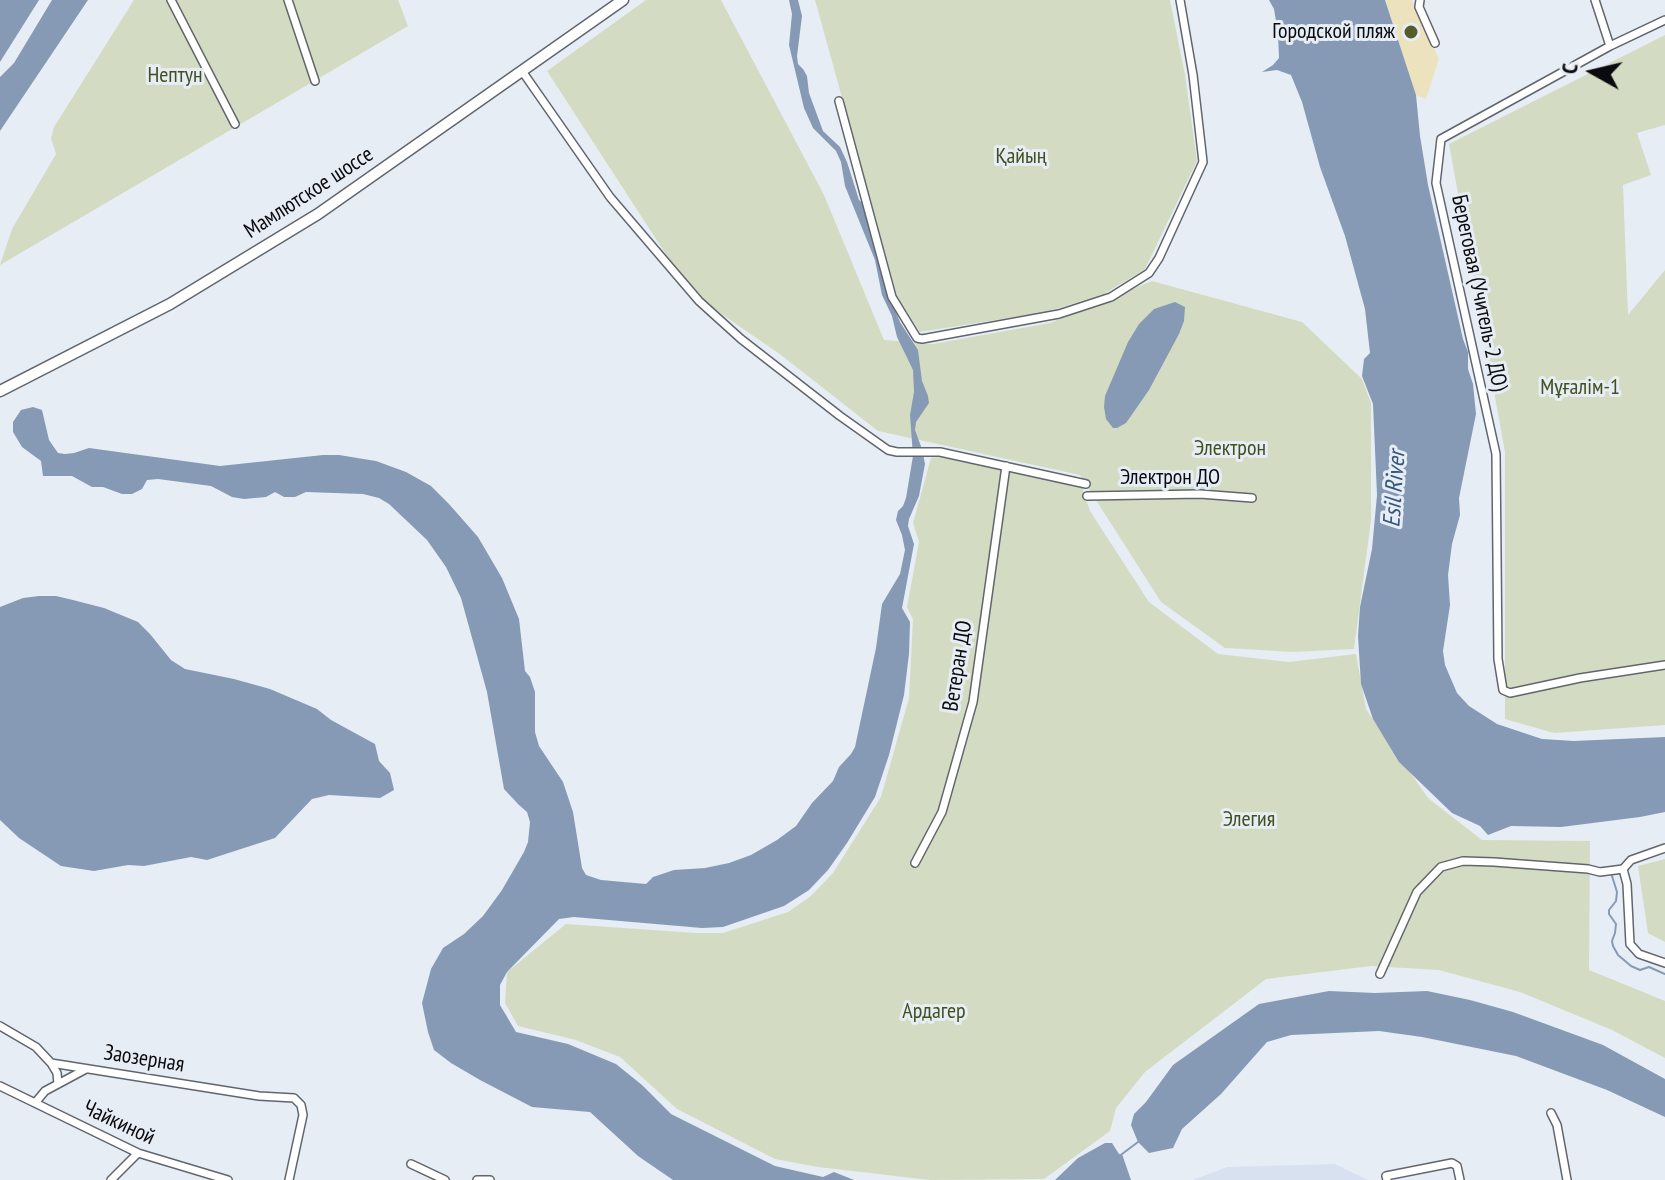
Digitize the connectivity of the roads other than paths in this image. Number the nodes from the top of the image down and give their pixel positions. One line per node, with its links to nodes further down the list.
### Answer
1 (171, 0): 13 (street)
2 (288, 0): 11 (street)
3 (623, 0): 10 (highway, Мамлютское шоссе)
4 (1180, 0): 12 (street)
5 (1420, 0): 8 (street)
6 (1595, 0): 9 (street)
7 (1665, 20): 9 (street)
8 (1435, 43)
9 (1610, 46): 19 (street, Береговая (Учитель-2 ДО))
10 (522, 71): 14 (highway, Мамлютское шоссе); 15 (street)
11 (315, 81)
12 (839, 101)
13 (235, 124)
14 (0, 391)
15 (1006, 466): 16 (street); 21 (street, Ветеран ДО)
16 (1086, 484)
17 (1087, 496): 18 (street, Электрон ДО)
18 (1252, 498)
19 (1665, 665)
20 (1665, 848): 22 (street)
21 (915, 863)
22 (1623, 869): 23 (street); 24 (street)
23 (1662, 960)
24 (1380, 974)
25 (0, 1026): 26 (street)
26 (51, 1063): 27 (street, Заозерная); 28 (street)
27 (87, 1068): 28 (street); 37 (street, Заозерная)
28 (58, 1084): 30 (street)
29 (0, 1086): 30 (street, Чайкиной)
30 (35, 1103): 32 (street, Чайкиной)
31 (1551, 1113): 42 (street)
32 (138, 1153): 35 (street); 36 (street, Чайкиной)
33 (411, 1164): 38 (street)
34 (1386, 1178): 41 (street)
35 (111, 1180)
36 (228, 1180)
37 (289, 1180)
38 (445, 1180)
39 (477, 1180): 40 (street)
40 (490, 1180)
41 (1460, 1180)
42 (1567, 1180)

